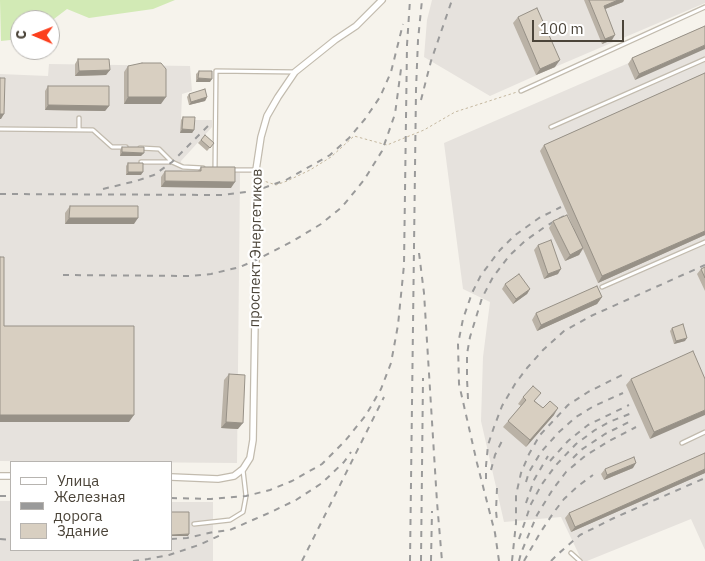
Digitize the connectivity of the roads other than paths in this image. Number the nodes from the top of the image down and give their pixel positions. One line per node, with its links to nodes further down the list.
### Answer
1 (382, 0): 4 (street, проспект Энергетиков)
2 (705, 7): 5 (lane)
3 (705, 59): 7 (lane)
4 (295, 72): 12 (lane); 13 (street, проспект Энергетиков)
5 (521, 91)
6 (79, 118): 9 (lane)
7 (550, 127)
8 (0, 128): 9 (lane)
9 (79, 130): 11 (lane)
10 (141, 162): 11 (lane)
11 (172, 162): 12 (lane)
12 (216, 169): 13 (lane)
13 (256, 170): 18 (street, проспект Энергетиков)
14 (705, 242): 15 (lane)
15 (602, 287)
16 (705, 432): 17 (lane)
17 (682, 442)
18 (243, 469): 19 (street); 20 (lane)
19 (172, 477)
20 (194, 524)
21 (571, 553): 22 (lane)
22 (580, 561)

